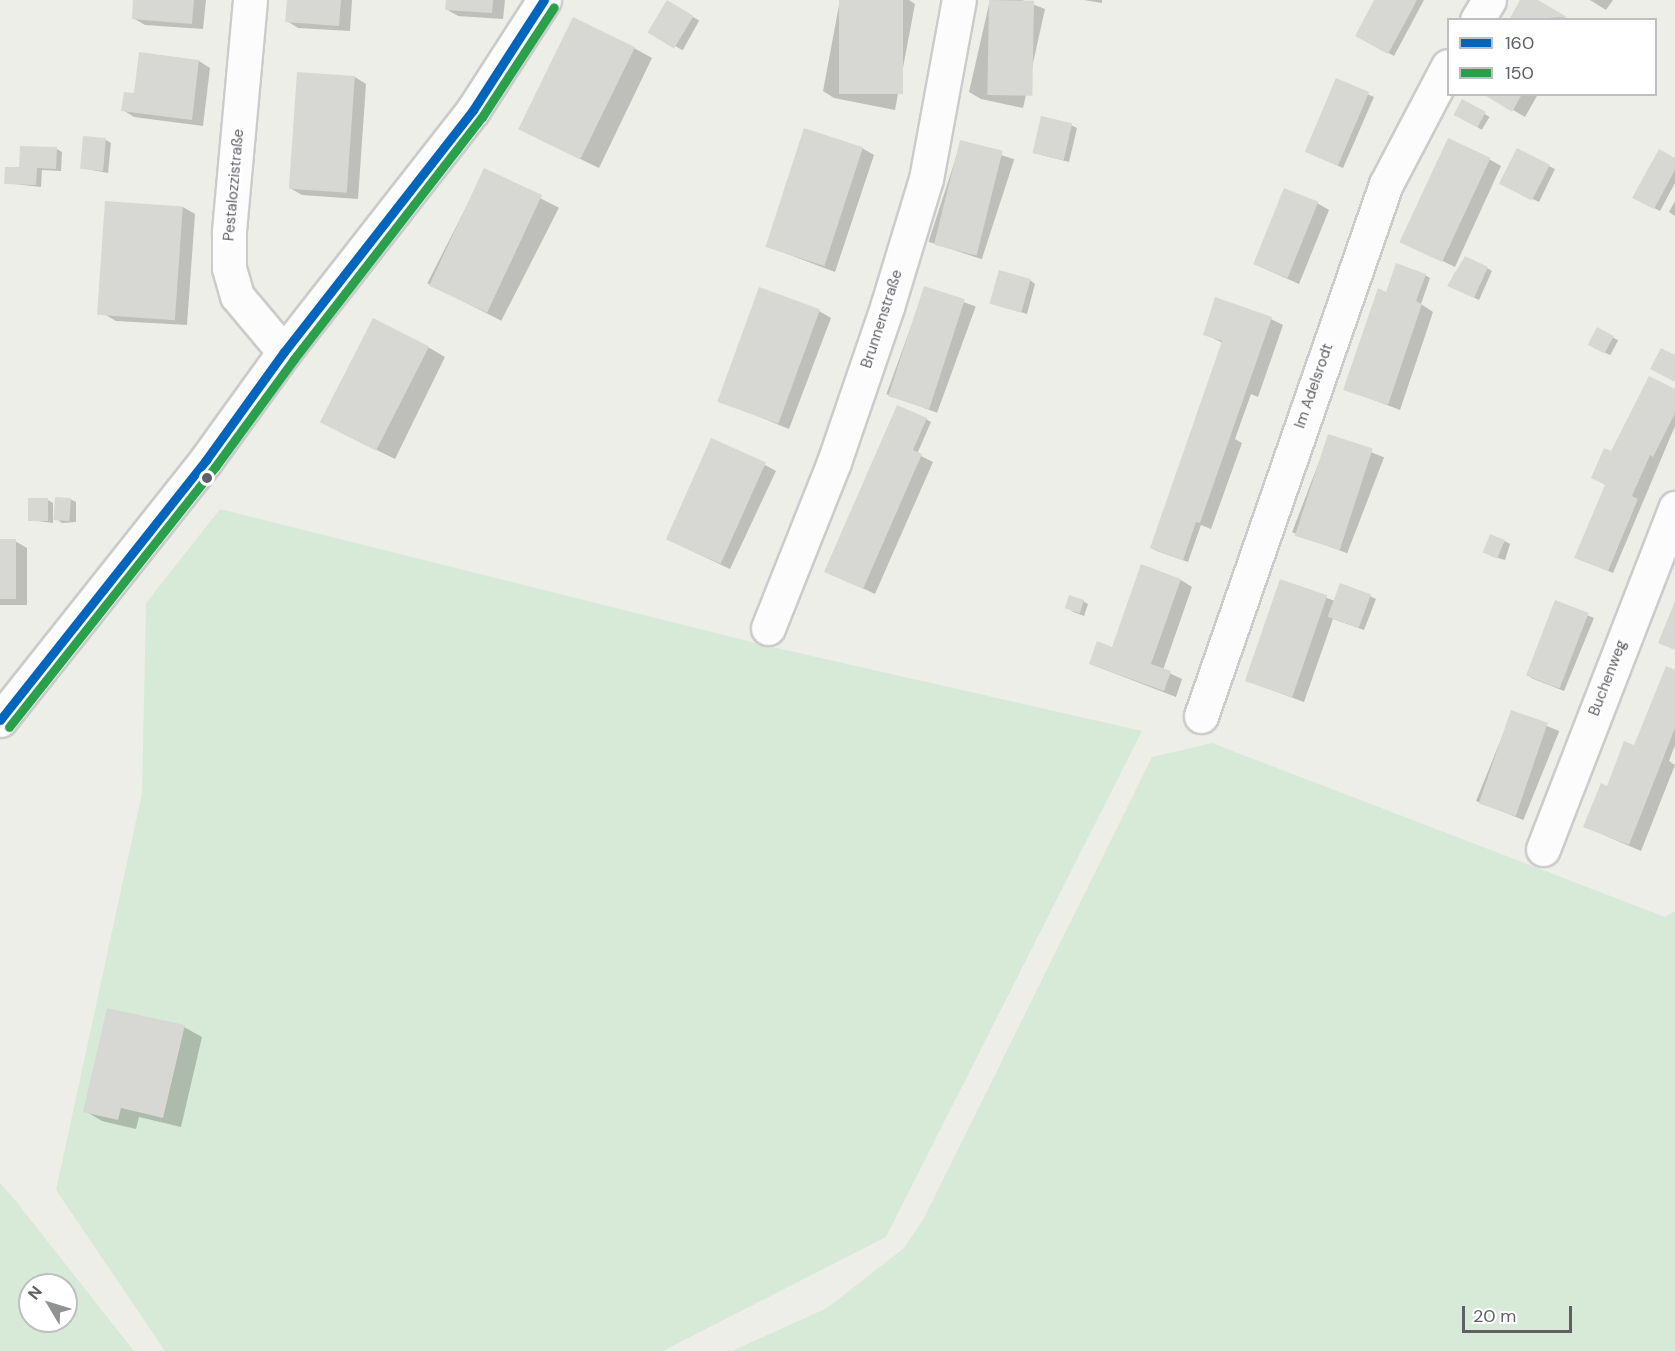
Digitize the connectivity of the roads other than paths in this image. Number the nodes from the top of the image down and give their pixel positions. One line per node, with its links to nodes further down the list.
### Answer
1 (250, 0): 7 (street, Pestalozzistraße)
2 (544, 0): 7 (street)
3 (959, 0): 9 (street, Brunnenstraße)
4 (1489, 0): 5 (street)
5 (1478, 18)
6 (1447, 70): 10 (street, Im Adelsrodt)
7 (284, 352): 11 (street)
8 (1675, 508): 12 (street, Buchenweg)
9 (768, 628)
10 (1201, 716)
11 (0, 720)
12 (1543, 849)

